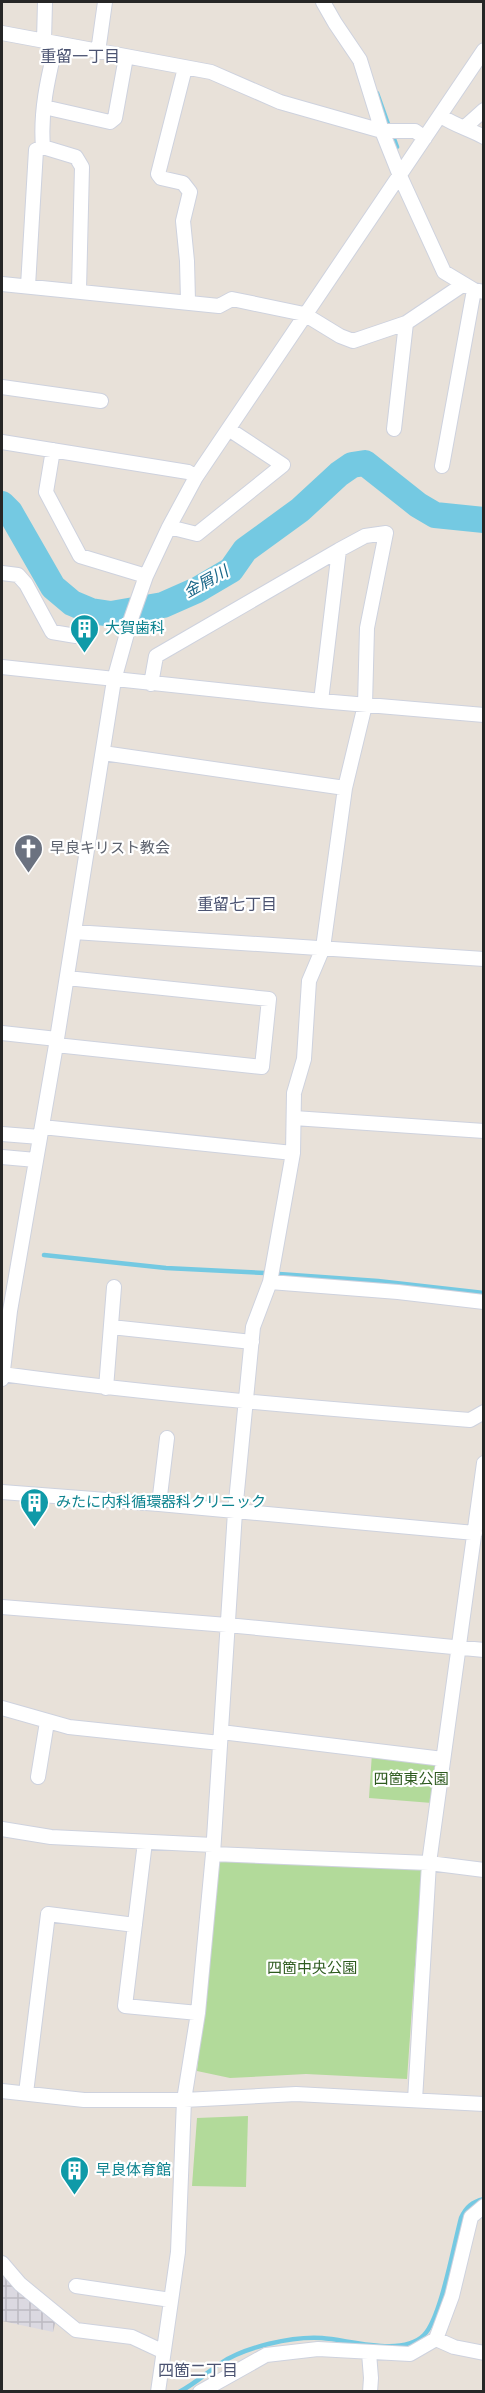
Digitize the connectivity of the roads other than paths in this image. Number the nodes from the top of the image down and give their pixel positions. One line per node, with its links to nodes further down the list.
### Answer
1 (45, 2): 5 (street)
2 (105, 2): 7 (street)
3 (323, 2): 14 (street)
4 (2, 33): 5 (street)
5 (50, 43): 7 (street); 10 (street)
6 (483, 50): 12 (street)
7 (98, 52): 8 (street)
8 (126, 57): 9 (street); 10 (street)
9 (184, 68): 14 (street); 23 (street)
10 (44, 106): 17 (street)
11 (483, 110): 13 (street)
12 (441, 116): 13 (street); 16 (street)
13 (465, 127): 15 (street)
14 (382, 131): 16 (street); 18 (street)
15 (483, 137)
16 (425, 138): 18 (street)
17 (43, 147): 20 (street); 22 (street)
18 (400, 176): 21 (street); 24 (street)
19 (2, 284): 20 (street)
20 (28, 286): 22 (street)
21 (474, 289): 25 (street); 32 (street)
22 (79, 290): 23 (street)
23 (188, 301): 24 (street)
24 (304, 314): 25 (street); 28 (street)
25 (406, 322): 29 (street)
26 (2, 387): 27 (street)
27 (101, 401)
28 (230, 429): 33 (street); 34 (street)
29 (394, 429)
30 (2, 442): 31 (street)
31 (53, 450): 33 (street); 37 (street)
32 (442, 466)
33 (196, 477): 34 (street)
34 (169, 526): 37 (street)
35 (339, 550): 41 (street); 42 (street); 43 (street)
36 (2, 573): 38 (street)
37 (146, 576): 40 (street)
38 (76, 636)
39 (2, 667): 40 (street)
40 (114, 680): 41 (street); 45 (street)
41 (151, 684): 42 (street)
42 (321, 701): 43 (street)
43 (365, 705): 44 (street); 46 (street)
44 (483, 715)
45 (103, 753): 46 (street); 47 (street)
46 (345, 788): 48 (street)
47 (74, 932): 48 (street); 50 (street)
48 (323, 948): 49 (street); 53 (street)
49 (483, 959)
50 (67, 978): 52 (street); 52 (street)
51 (2, 1033): 52 (street)
52 (56, 1042): 55 (street)
53 (294, 1118): 54 (street); 57 (street)
54 (483, 1131)
55 (41, 1132): 56 (street); 57 (street); 59 (street)
56 (2, 1134)
57 (293, 1153): 60 (street)
58 (2, 1157): 59 (street)
59 (36, 1160): 63 (street)
60 (270, 1282): 62 (street); 65 (street)
61 (114, 1287): 64 (street)
62 (483, 1302)
63 (6, 1311): 66 (street)
64 (111, 1327): 65 (street); 68 (street)
65 (252, 1342): 69 (street)
66 (2, 1374): 67 (street); 68 (street)
67 (2, 1379)
68 (106, 1388): 69 (street)
69 (246, 1403): 70 (street); 75 (street)
70 (483, 1412)
71 (167, 1438): 74 (street)
72 (483, 1463): 76 (street)
73 (2, 1492): 74 (street)
74 (159, 1504): 75 (street)
75 (235, 1512): 76 (street); 79 (street)
76 (475, 1533): 77 (street)
77 (478, 1548): 80 (street)
78 (2, 1607): 79 (street)
79 (227, 1625): 80 (street); 84 (street)
80 (457, 1647): 81 (street); 85 (street)
81 (483, 1650)
82 (2, 1708): 83 (street)
83 (47, 1722): 84 (street); 86 (street)
84 (220, 1738): 85 (street); 89 (street)
85 (443, 1758): 90 (street)
86 (38, 1777)
87 (2, 1829): 88 (street)
88 (145, 1842): 89 (street); 92 (street)
89 (213, 1850): 90 (street); 93 (street)
90 (429, 1863): 91 (street); 97 (street)
91 (483, 1870)
92 (135, 1924): 93 (street); 95 (street)
93 (198, 2013): 96 (street)
94 (2, 2091): 95 (street)
95 (26, 2093): 96 (street)
96 (184, 2100): 97 (street); 102 (street)
97 (415, 2100): 98 (street)
98 (483, 2104)
99 (483, 2206): 103 (street)
100 (2, 2263): 104 (street)
101 (76, 2286): 102 (street)
102 (171, 2300): 104 (street)
103 (436, 2339): 105 (street); 106 (street)
104 (162, 2351): 107 (street)
105 (369, 2353): 108 (street); 109 (street)
106 (483, 2353)
107 (158, 2387)
108 (200, 2391)
109 (370, 2391)

